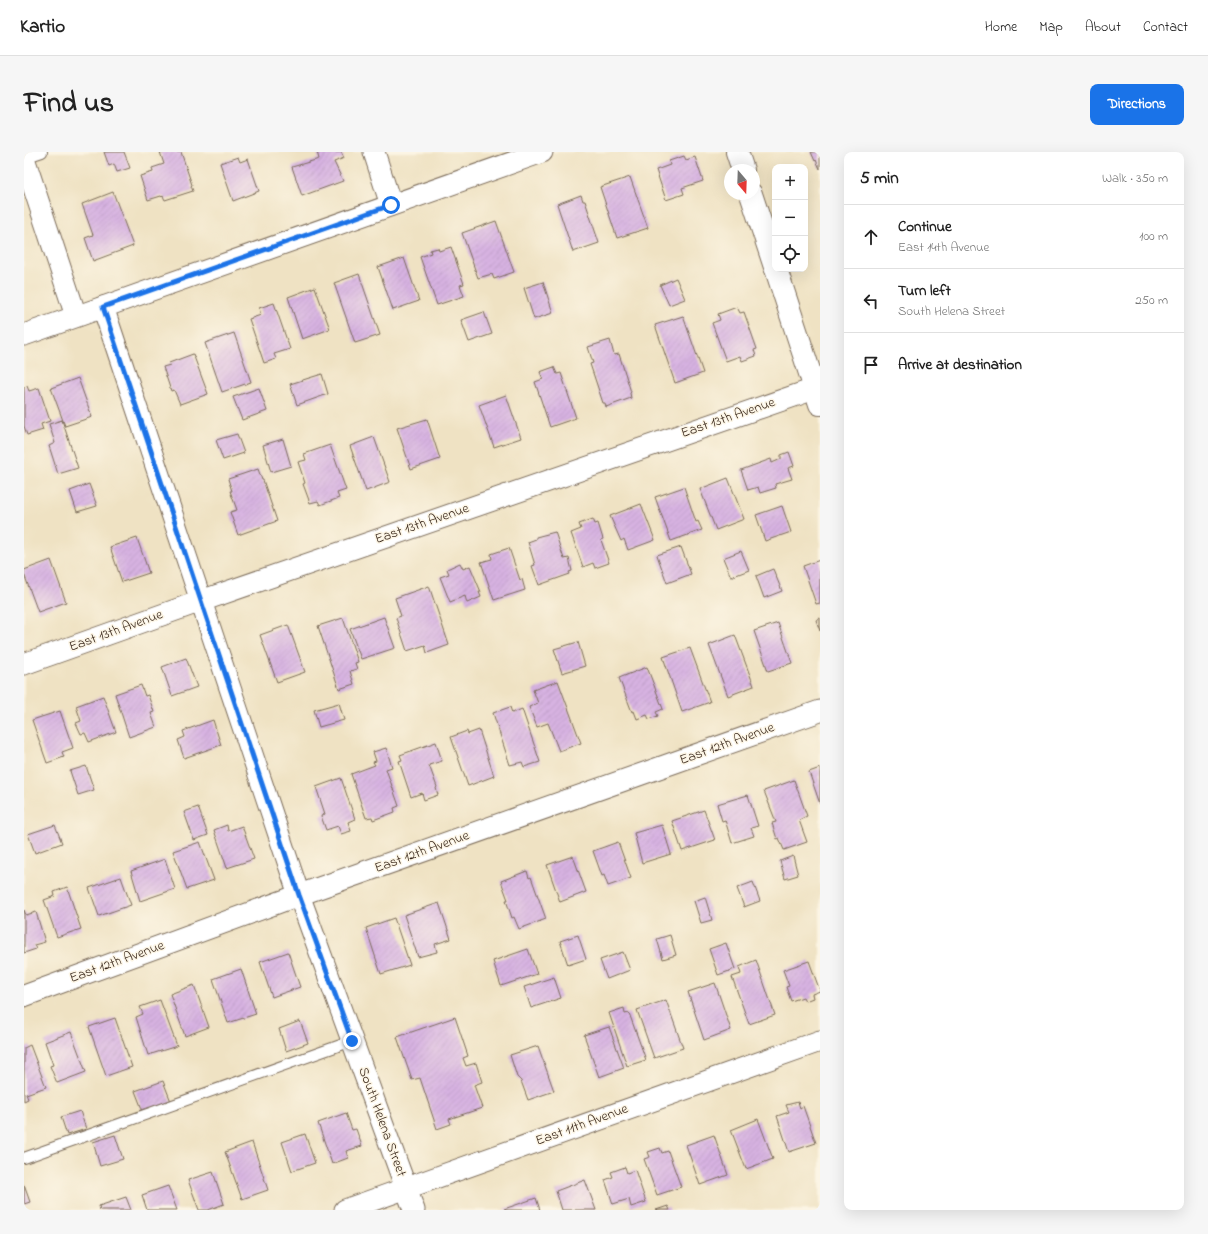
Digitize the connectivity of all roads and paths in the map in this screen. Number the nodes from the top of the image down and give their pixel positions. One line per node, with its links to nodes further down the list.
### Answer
1 (42, 152): 5 (lane)
2 (374, 152): 8 (street)
3 (542, 152): 8 (street)
4 (737, 152): 6 (main road)
5 (24, 158): 12 (street)
6 (741, 164)
7 (753, 200): 9 (main road)
8 (391, 205): 11 (street)
9 (772, 259)
10 (776, 272): 14 (main road)
11 (103, 307): 12 (street); 15 (street, South Helena Street)
12 (76, 316): 13 (street)
13 (24, 335)
14 (818, 393): 15 (street, East 13th Avenue)
15 (201, 601): 16 (street, East 13th Avenue); 18 (street, South Helena Street)
16 (24, 664)
17 (820, 711): 18 (street, East 12th Avenue)
18 (299, 895): 19 (street, East 12th Avenue); 20 (street, South Helena Street)
19 (24, 996)
20 (352, 1041): 22 (lane); 23 (street, South Helena Street)
21 (820, 1041): 23 (street, East 11th Avenue)
22 (24, 1158)
23 (406, 1188): 24 (street, East 11th Avenue); 25 (street, South Helena Street)
24 (345, 1210)
25 (414, 1210)

